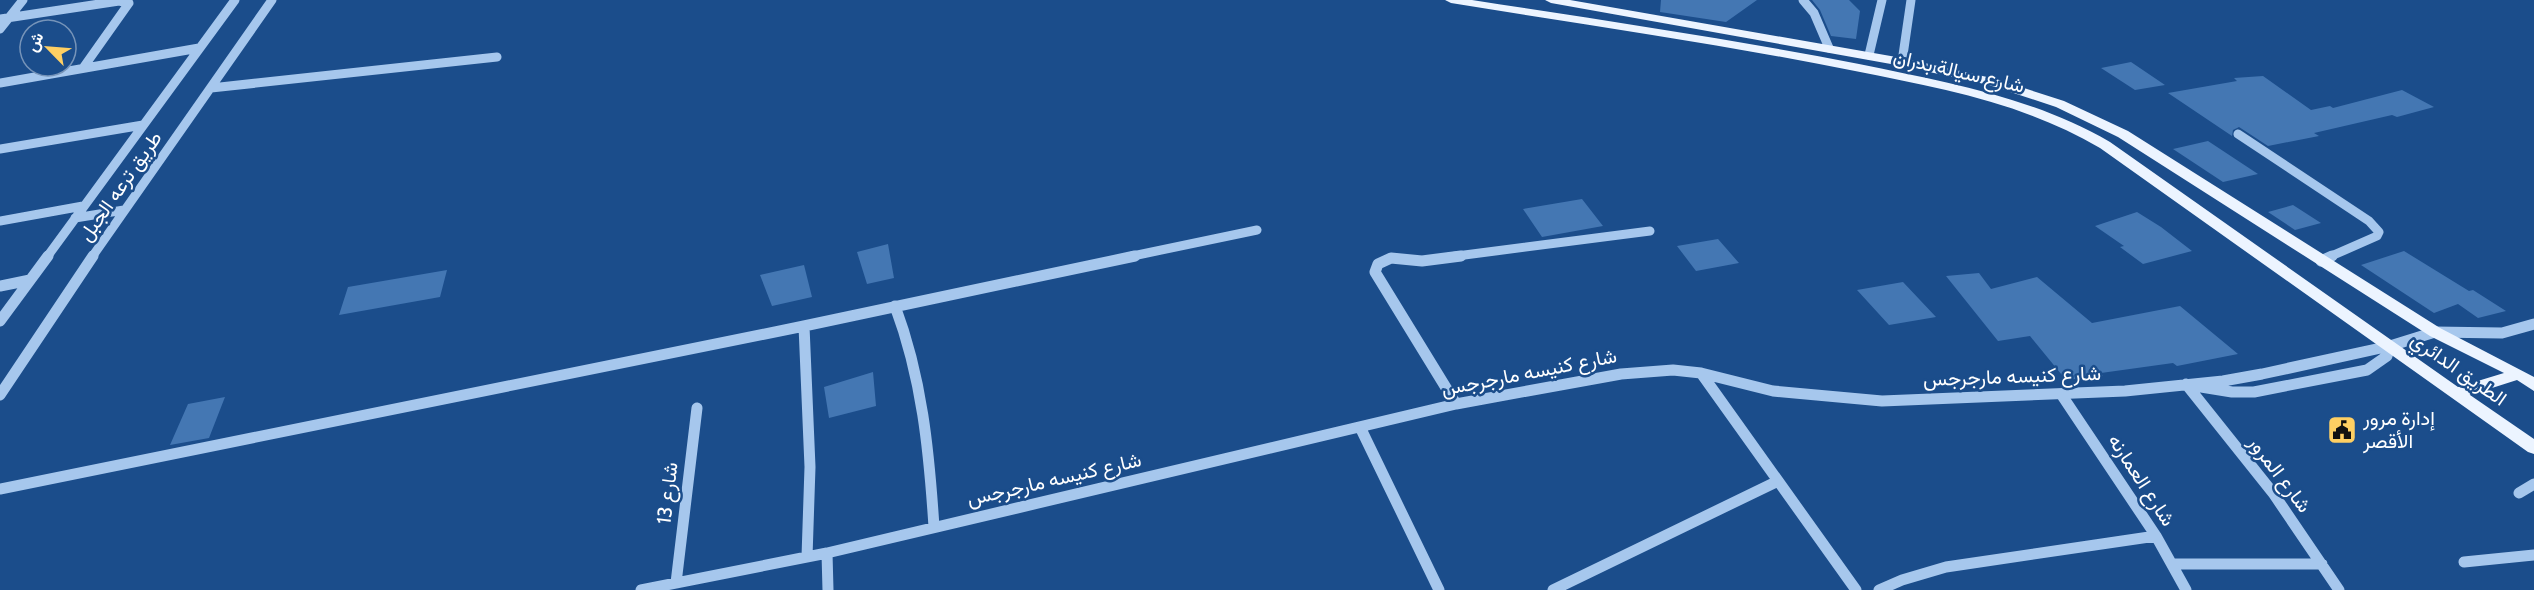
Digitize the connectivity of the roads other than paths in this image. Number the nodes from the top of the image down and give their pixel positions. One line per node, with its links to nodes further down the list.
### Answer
1 (23, 0): 11 (street)
2 (235, 0): 13 (street, طريق ترعه الجبل)
3 (272, 0): 20 (street, طريق ترعه الجبل)
4 (1451, 0): 38 (main road, شارع سيالة بدران)
5 (1551, 0): 6 (main road, شارع سيالة بدران)
6 (1557, 0): 14 (main road, شارع سيالة بدران)
7 (1803, 0): 14 (street)
8 (1882, 0): 15 (street)
9 (1911, 0): 17 (street)
10 (108, 1): 11 (street); 18 (street)
11 (4, 18): 12 (street)
12 (0, 29)
13 (199, 48): 18 (street); 21 (street, طريق ترعه الجبل)
14 (1829, 48): 15 (main road, شارع سيالة بدران)
15 (1869, 55): 17 (main road, شارع سيالة بدران)
16 (497, 57): 20 (street)
17 (1902, 62): 30 (main road, شارع سيالة بدران)
18 (83, 68): 19 (street)
19 (0, 83)
20 (210, 88): 25 (street, طريق ترعه الجبل)
21 (143, 125): 23 (street); 24 (street, طريق ترعه الجبل)
22 (2238, 134): 30 (street)
23 (0, 148)
24 (83, 206): 26 (street, طريق ترعه الجبل); 27 (street)
25 (124, 210): 26 (street); 45 (street, طريق ترعه الجبل)
26 (75, 218): 31 (street, طريق ترعه الجبل)
27 (0, 221)
28 (1257, 230): 33 (street)
29 (1650, 231): 46 (street)
30 (2321, 261): 37 (main road, شارع سيالة بدران)
31 (30, 280): 32 (street); 34 (street, طريق ترعه الجبل)
32 (0, 286)
33 (895, 306): 36 (street); 54 (street)
34 (0, 321)
35 (2534, 324): 37 (street, شارع كنيسه مارجرجس)
36 (804, 326): 52 (street); 58 (street)
37 (2435, 332): 38 (street, شارع كنيسه مارجرجس); 40 (main road, الطريق الدائري)
38 (2390, 346): 41 (street, شارع كنيسه مارجرجس); 41 (street); 43 (main road, الطريق الدائري)
39 (1701, 373): 44 (street, شارع كنيسه مارجرجس); 46 (street, شارع كنيسه مارجرجس); 50 (street)
40 (2519, 375): 42 (main road, الطريق الدائري); 43 (main road)
41 (2186, 384): 44 (street, شارع كنيسه مارجرجس); 61 (street, شارع المرور)
42 (2534, 385)
43 (2456, 393): 49 (main road, الطريق الدائري)
44 (2061, 394): 55 (street, شارع العمارنه)
45 (0, 395)
46 (1456, 404): 48 (street, شارع كنيسه مارجرجس)
47 (697, 408): 62 (street, شارع 13)
48 (1360, 427): 54 (street, شارع كنيسه مارجرجس); 65 (street)
49 (2534, 448)
50 (1778, 481): 66 (street); 67 (street)
51 (2534, 484): 53 (street)
52 (0, 489)
53 (2519, 493)
54 (934, 527): 56 (street, شارع كنيسه مارجرجس)
55 (2156, 536): 60 (street, شارع العمارنه); 68 (street)
56 (827, 553): 58 (street, شارع كنيسه مارجرجس); 64 (street)
57 (2534, 555): 59 (street)
58 (807, 557): 62 (street, شارع كنيسه مارجرجس)
59 (2464, 562)
60 (2172, 564): 61 (street); 69 (street, شارع العمارنه)
61 (2322, 564): 70 (street, شارع المرور)
62 (676, 583): 63 (street, شارع كنيسه مارجرجس)
63 (641, 590)
64 (828, 590)
65 (1440, 590)
66 (1553, 590)
67 (1856, 590)
68 (1879, 590)
69 (2186, 590)
70 (2339, 590)

